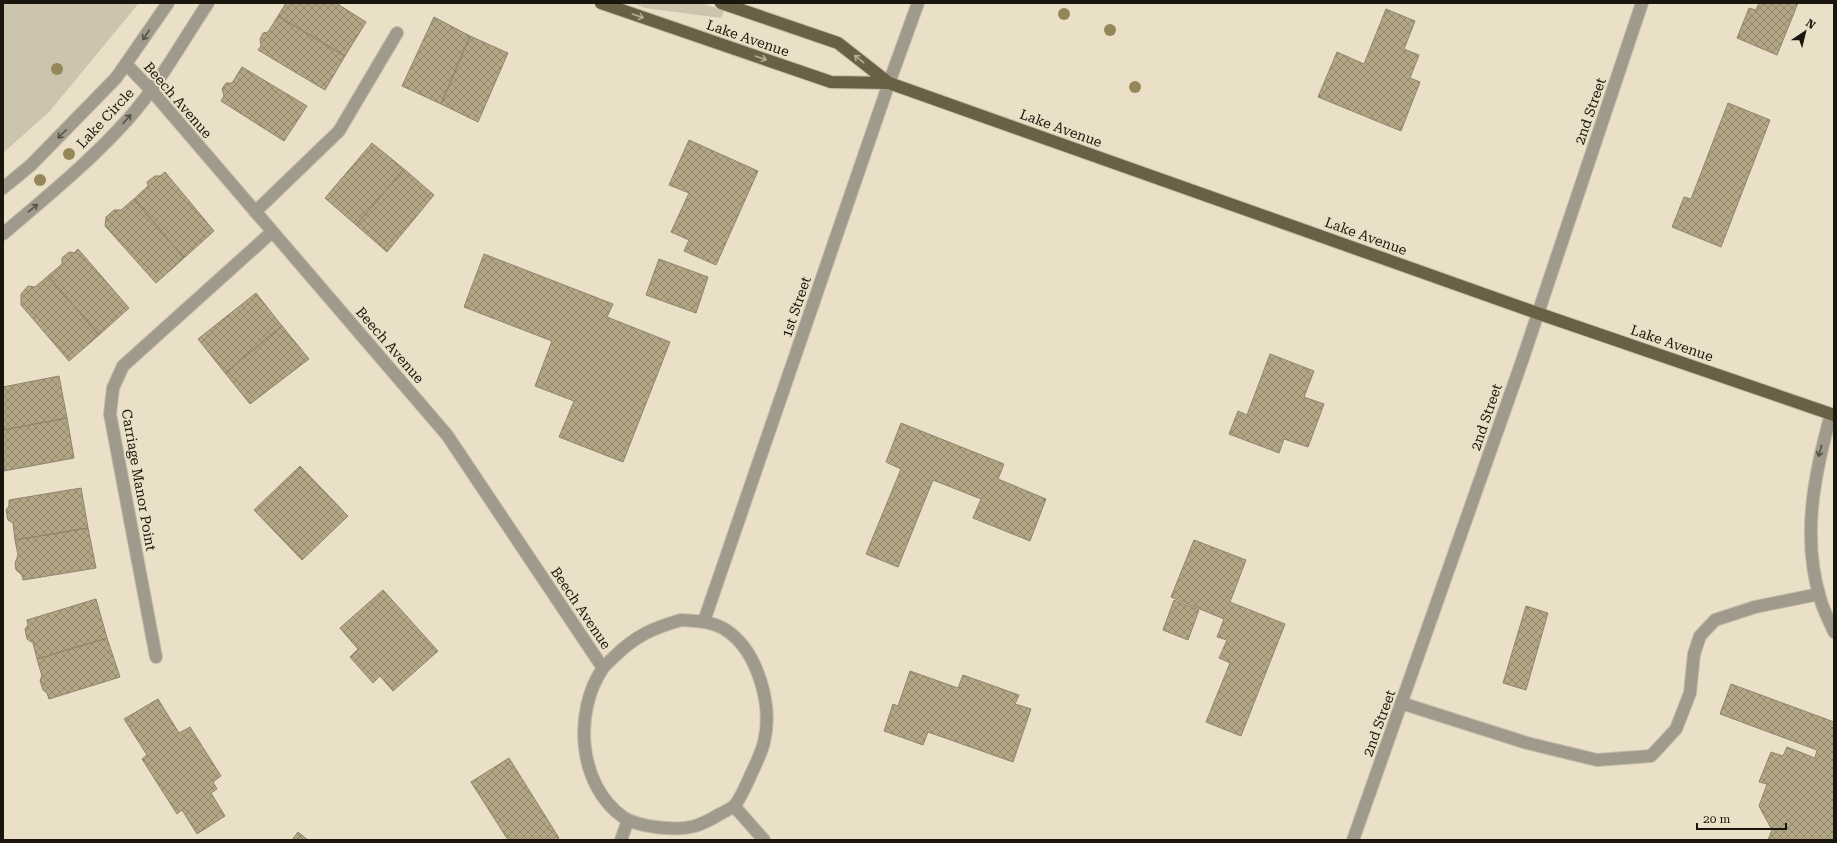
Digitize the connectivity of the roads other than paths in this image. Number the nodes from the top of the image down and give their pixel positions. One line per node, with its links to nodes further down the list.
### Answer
1 (168, 3): 8 (street, Lake Circle, one-way to 8)
2 (208, 3): 10 (street, Lake Circle)
3 (601, 3): 9 (main road, Lake Avenue, one-way to 9)
4 (721, 3): 9 (main road, Lake Avenue, one-way to 4)
5 (918, 3): 9 (street, 1st Street)
6 (1642, 3): 15 (street, 2nd Street)
7 (397, 34): 12 (street)
8 (126, 64): 10 (street, Beech Avenue); 11 (street, Lake Circle, one-way to 11)
9 (889, 83): 15 (main road, Lake Avenue); 18 (street, 1st Street)
10 (151, 90): 12 (street, Beech Avenue); 14 (street, Lake Circle, one-way to 10)
11 (3, 188)
12 (255, 212): 13 (street, Beech Avenue)
13 (272, 232): 20 (street, Carriage Manor Point); 21 (street, Beech Avenue)
14 (3, 234)
15 (1537, 313): 16 (main road, Lake Avenue); 22 (street, 2nd Street)
16 (1832, 414): 17 (street, one-way to 17)
17 (1819, 594): 19 (street); 22 (street)
18 (704, 621): 21 (street, Beech Avenue); 23 (street, Beech Avenue)
19 (1834, 632)
20 (156, 657)
21 (603, 668): 24 (street, Beech Avenue)
22 (1402, 704): 27 (street, 2nd Street)
23 (734, 806): 24 (street, Beech Avenue); 26 (street)
24 (628, 820): 25 (street)
25 (621, 840)
26 (764, 840)
27 (1353, 840)

